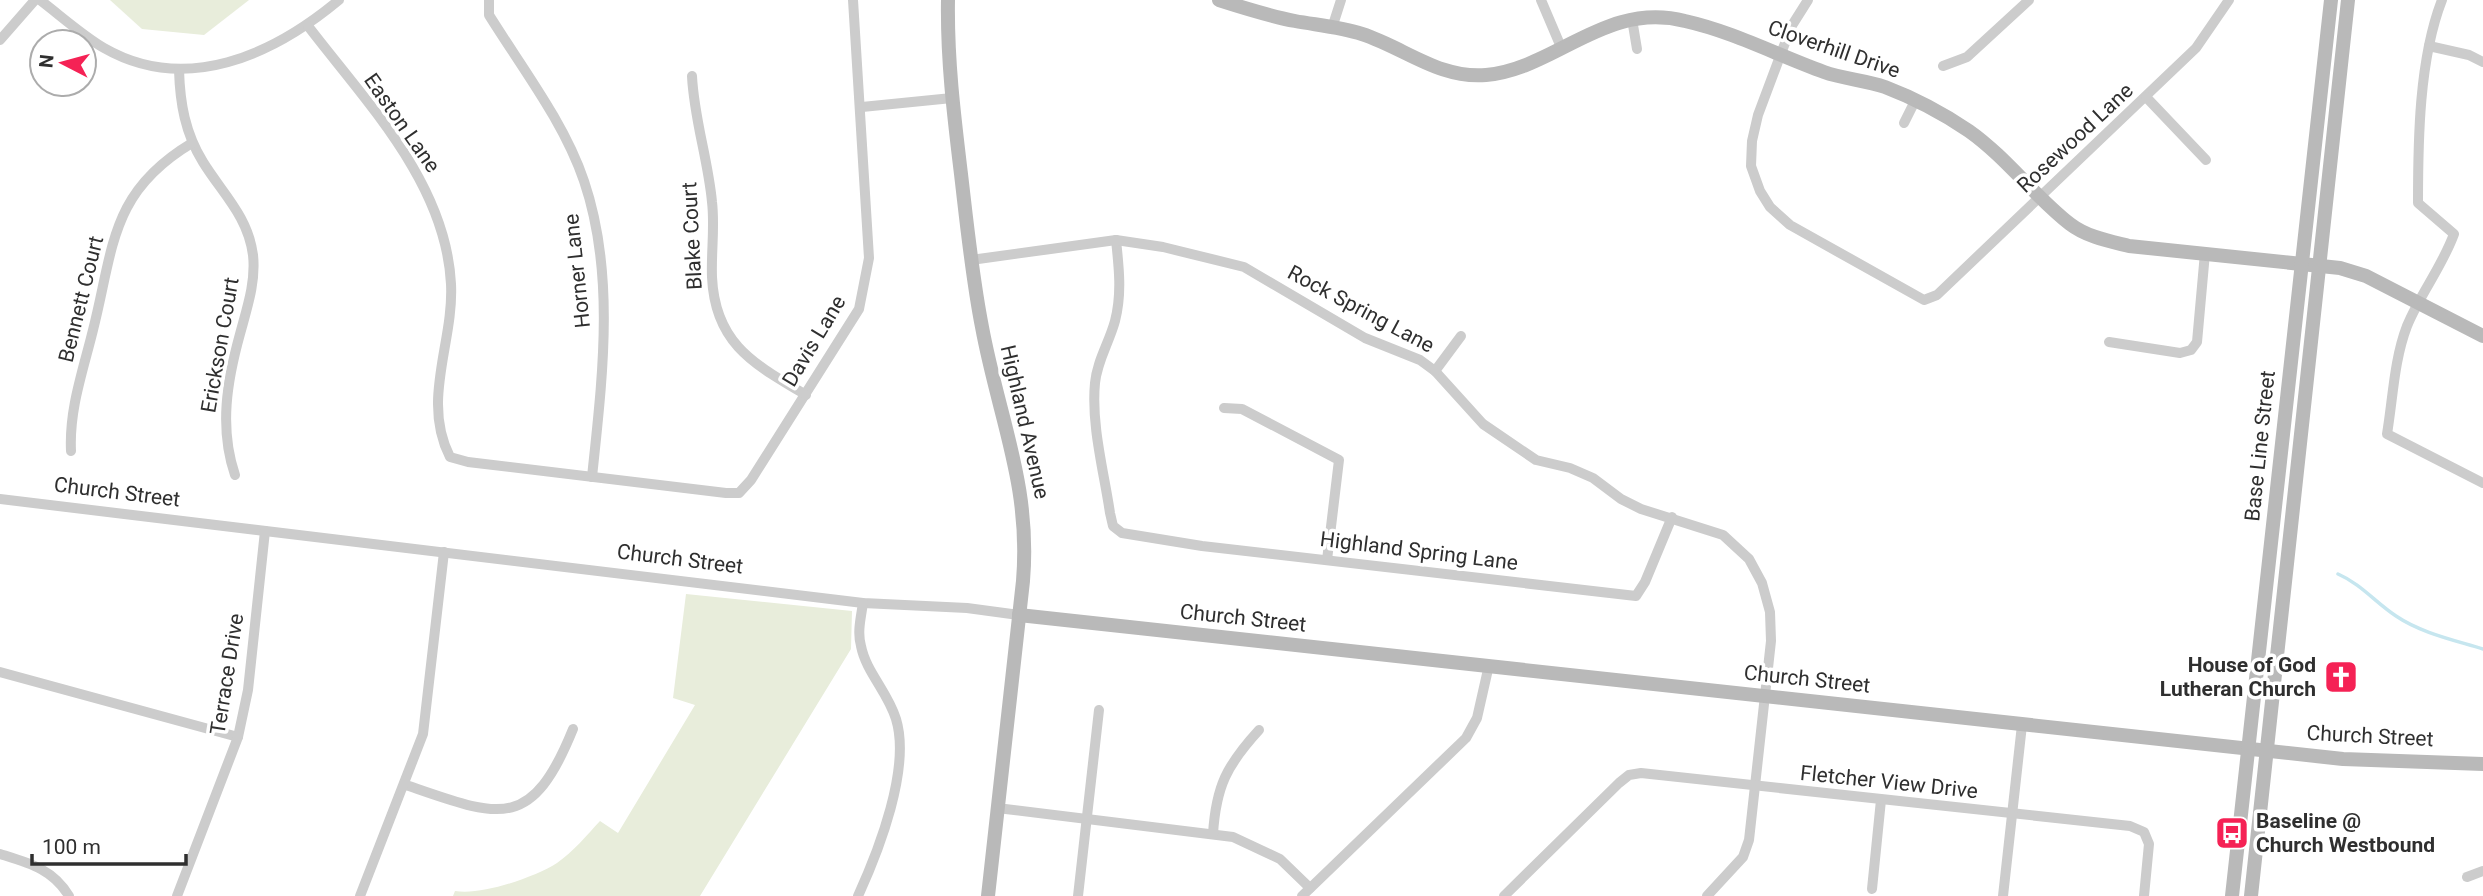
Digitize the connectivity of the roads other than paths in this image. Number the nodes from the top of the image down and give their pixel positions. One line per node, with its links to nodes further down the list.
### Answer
1 (37, 0): 18 (street); 25 (street)
2 (339, 0): 16 (street)
3 (853, 0): 30 (street, Davis Lane)
4 (948, 0): 28 (main road, Highland Avenue)
5 (1219, 0): 17 (main road, Cloverhill Drive)
6 (1341, 0): 17 (street)
7 (1541, 0): 20 (street)
8 (1808, 0): 22 (street)
9 (2029, 0): 24 (street)
10 (2229, 0): 27 (street, Rosewood Lane)
11 (2332, 0): 38 (main road, Base Line Street)
12 (2348, 0): 38 (main road, Base Line Street)
13 (2442, 0): 19 (street)
14 (488, 1): 48 (street, Horner Lane)
15 (1632, 19): 20 (main road, Cloverhill Drive); 21 (street); 22 (main road, Cloverhill Drive)
16 (308, 26): 25 (street); 48 (street, Easton Lane)
17 (1332, 28): 20 (main road, Cloverhill Drive)
18 (0, 40)
19 (2429, 46): 23 (street); 39 (street)
20 (1561, 47)
21 (1637, 49)
22 (1782, 54): 29 (main road, Cloverhill Drive); 34 (street, Rosewood Lane)
23 (2483, 62)
24 (1943, 66)
25 (179, 70): 32 (street, Erickson Court)
26 (692, 76): 44 (street, Blake Court)
27 (2146, 97): 33 (street); 34 (street, Rosewood Lane)
28 (952, 98): 30 (street); 37 (main road, Highland Avenue)
29 (1915, 101): 31 (street, Cloverhill Drive); 34 (main road, Cloverhill Drive)
30 (862, 107): 44 (street, Davis Lane)
31 (1904, 123)
32 (192, 143): 46 (street, Bennett Court); 47 (street, Erickson Court)
33 (2206, 160)
34 (2041, 196): 36 (main road, Cloverhill Drive)
35 (1116, 240): 37 (street, Rock Spring Lane); 43 (street, Rock Spring Lane); 54 (street, Highland Spring Lane)
36 (2205, 253): 38 (main road, Cloverhill Drive); 42 (street)
37 (971, 260): 56 (main road, Highland Avenue)
38 (2309, 265): 39 (main road, Cloverhill Drive); 65 (main road, Base Line Street); 66 (main road, Base Line Street)
39 (2418, 301): 41 (main road, Cloverhill Drive); 49 (street)
40 (1461, 336): 43 (street)
41 (2483, 336)
42 (2109, 342)
43 (1435, 371): 51 (street, Rock Spring Lane)
44 (806, 394): 48 (street, Davis Lane)
45 (1224, 408): 54 (street)
46 (71, 452)
47 (236, 475)
48 (592, 477)
49 (2483, 483)
50 (0, 499): 52 (street, Church Street)
51 (1672, 517): 54 (street, Highland Spring Lane); 59 (street, Rock Spring Lane)
52 (265, 531): 53 (street, Church Street); 64 (street, Terrace Drive)
53 (444, 552): 55 (street, Church Street); 68 (street)
54 (1327, 560)
55 (863, 603): 56 (street, Church Street); 84 (street)
56 (1019, 615): 57 (main road, Church Street); 71 (main road, Highland Avenue)
57 (1489, 665): 59 (main road, Church Street); 80 (street)
58 (0, 672): 64 (street)
59 (1764, 696): 61 (main road, Church Street); 69 (street, Rock Spring Lane)
60 (1099, 710): 73 (street)
61 (2022, 725): 65 (main road, Church Street); 72 (street)
62 (573, 729): 68 (street)
63 (1259, 730): 74 (street)
64 (238, 737): 82 (street, Terrace Drive)
65 (2251, 748): 66 (main road, Church Street); 79 (main road, Base Line Street)
66 (2268, 750): 67 (main road, Church Street); 91 (main road, Base Line Street)
67 (2483, 764)
68 (406, 785): 83 (street)
69 (1754, 787): 70 (street, Fletcher View Drive); 87 (street, Fletcher View Drive); 88 (street, Rock Spring Lane)
70 (1881, 800): 72 (street, Fletcher View Drive); 78 (street)
71 (997, 808): 73 (street); 85 (main road, Highland Avenue)
72 (2012, 814): 89 (street); 90 (street, Fletcher View Drive)
73 (1087, 819): 74 (street); 86 (street)
74 (1213, 834): 80 (street)
75 (0, 854): 81 (street)
76 (2483, 871): 77 (street)
77 (2467, 877)
78 (1872, 890)
79 (2234, 891)
80 (1306, 892)
81 (69, 896)
82 (177, 896)
83 (360, 896)
84 (858, 896)
85 (988, 896)
86 (1078, 896)
87 (1504, 896)
88 (1707, 896)
89 (2003, 896)
90 (2144, 896)
91 (2250, 896)

